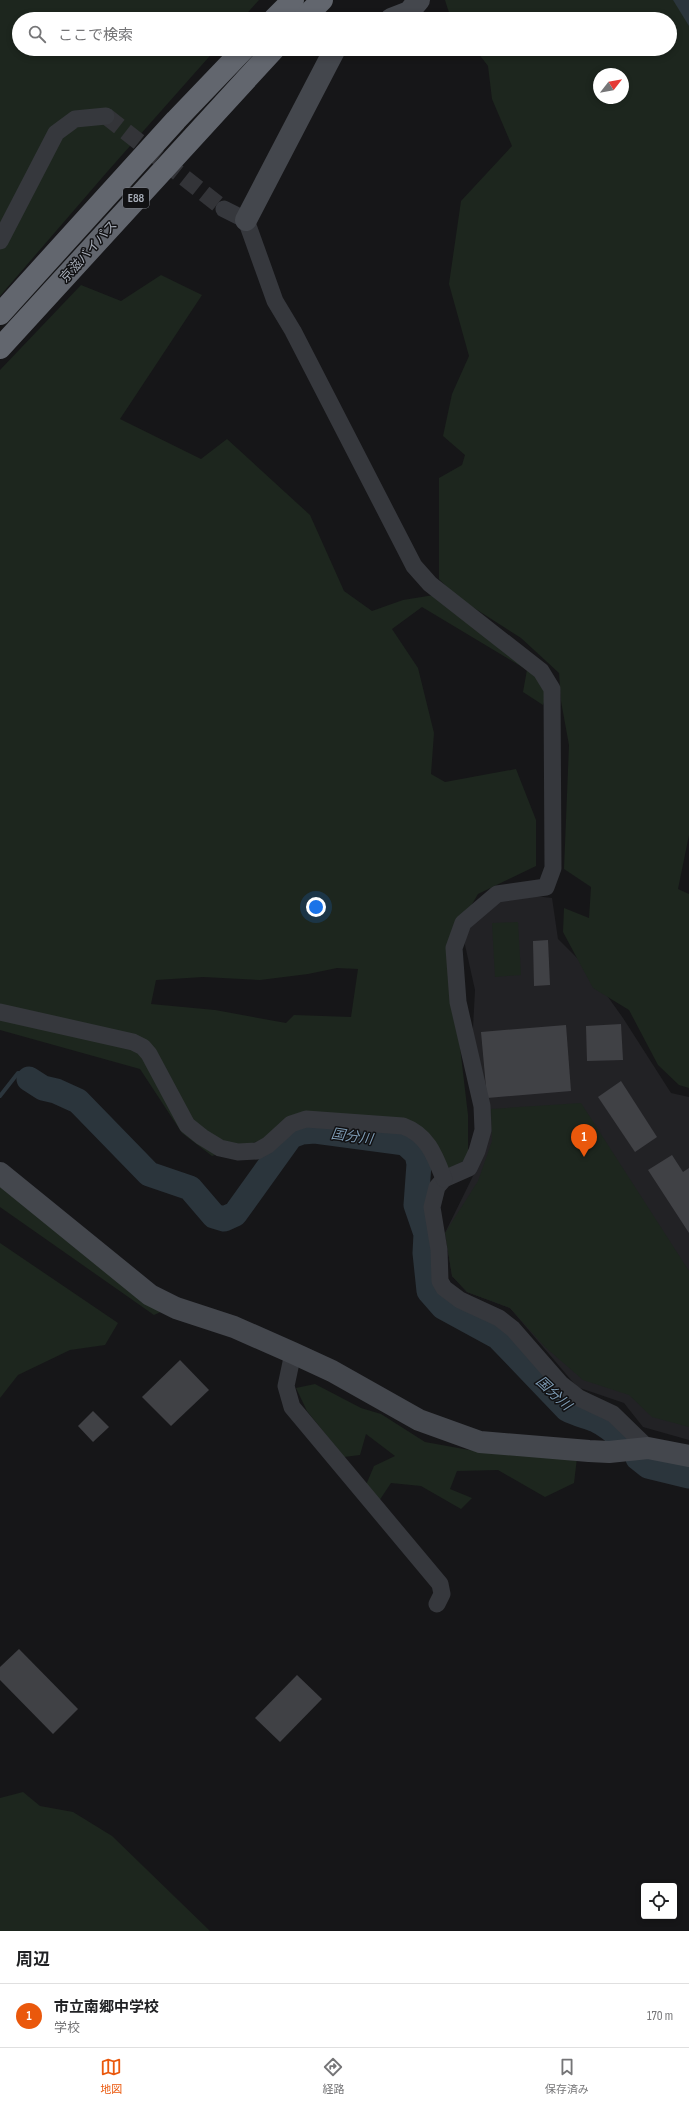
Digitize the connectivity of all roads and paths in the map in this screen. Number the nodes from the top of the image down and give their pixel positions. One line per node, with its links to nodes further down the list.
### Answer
1 (292, 0): 4 (highway)
2 (322, 0): 5 (highway)
3 (419, 0): 6 (street)
4 (281, 12)
5 (311, 12)
6 (409, 12)
7 (237, 56): 14 (highway, 京滋バイパス / E88)
8 (268, 56): 15 (highway, 京滋バイパス / E88)
9 (331, 56): 12 (street)
10 (106, 116): 13 (street)
11 (224, 209): 12 (street)
12 (246, 220): 18 (street)
13 (0, 241)
14 (0, 314)
15 (0, 348)
16 (0, 1012): 18 (street)
17 (0, 1173): 19 (street)
18 (444, 1179): 20 (street)
19 (293, 1353): 20 (street); 22 (street)
20 (648, 1448): 21 (street)
21 (689, 1456)
22 (437, 1604)

